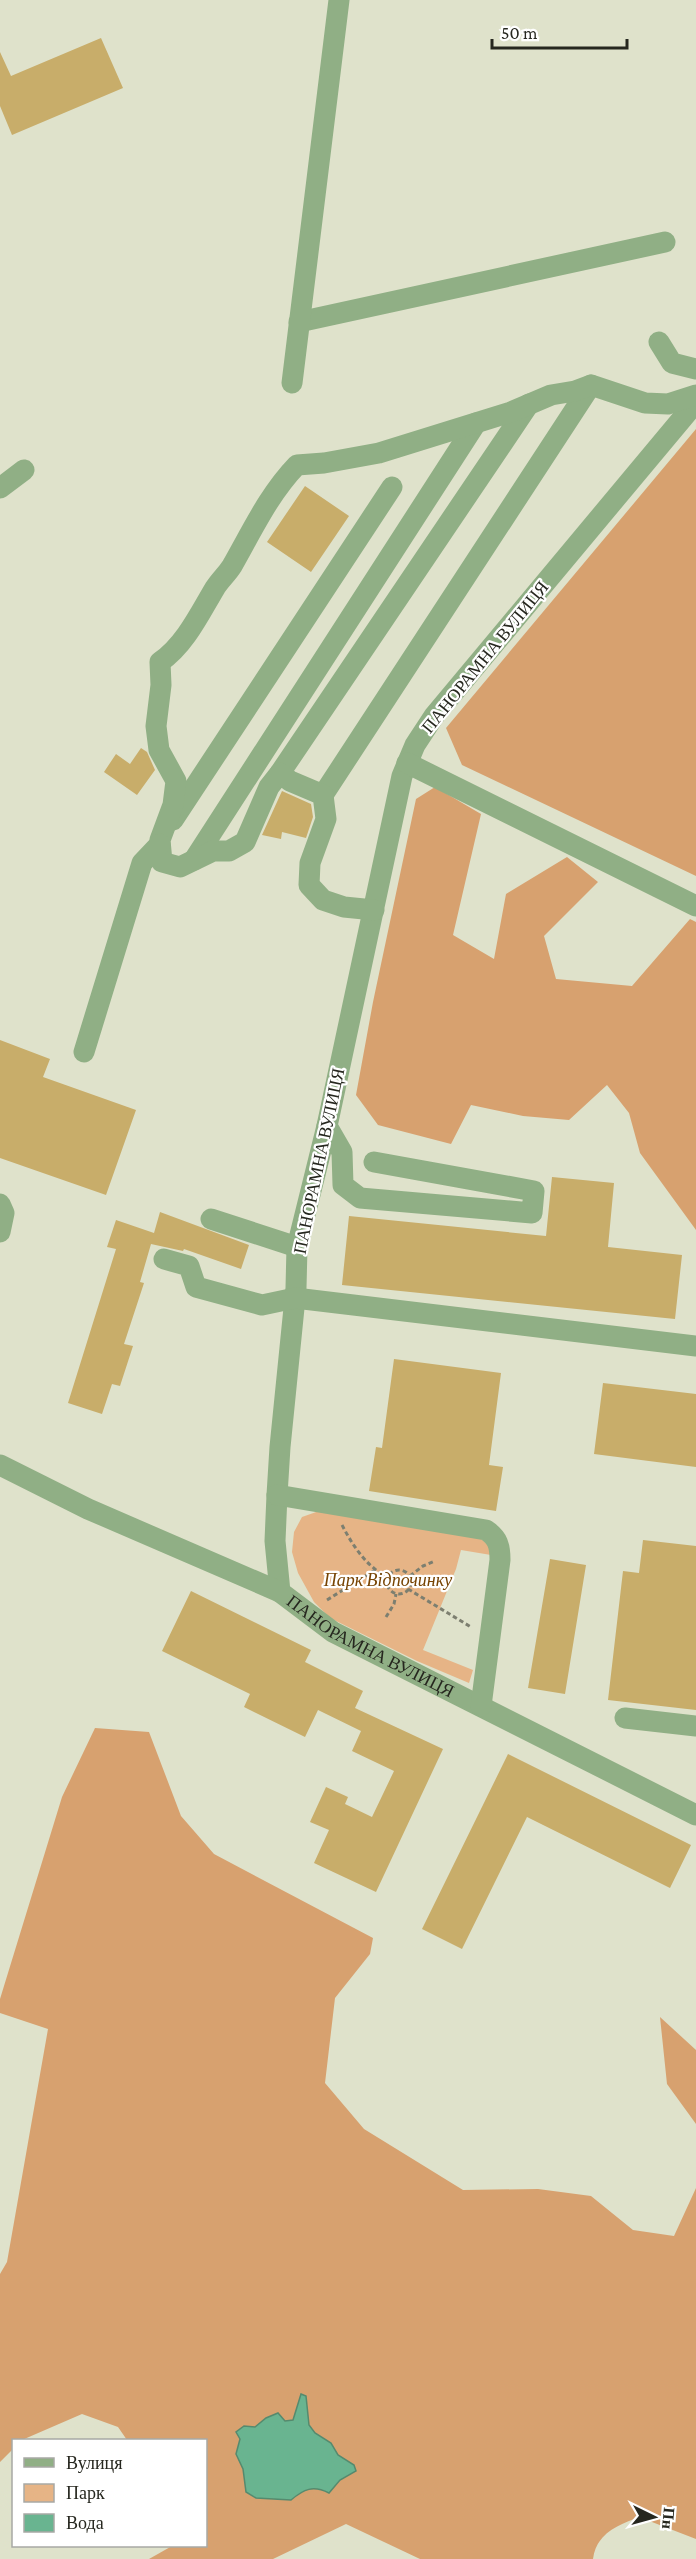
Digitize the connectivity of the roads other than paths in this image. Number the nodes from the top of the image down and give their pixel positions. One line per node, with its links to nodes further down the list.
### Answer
1 (339, 0): 3 (street)
2 (665, 242): 3 (street)
3 (299, 322): 6 (street)
4 (659, 342): 5 (street)
5 (696, 369)
6 (292, 382)
7 (591, 385): 8 (street); 9 (street); 17 (street)
8 (696, 395)
9 (531, 401): 11 (street); 16 (street)
10 (696, 402): 15 (street, ПАНОРАМНА ВУЛИЦЯ)
11 (476, 423): 18 (street); 19 (street)
12 (24, 470): 14 (street)
13 (392, 487): 18 (street)
14 (0, 488)
15 (407, 763): 20 (street); 21 (street, ПАНОРАМНА ВУЛИЦЯ)
16 (280, 773): 17 (street); 19 (street)
17 (323, 795): 21 (street)
18 (160, 842): 19 (street); 22 (street)
19 (194, 860)
20 (696, 906)
21 (374, 910): 23 (street, ПАНОРАМНА ВУЛИЦЯ)
22 (84, 1052)
23 (327, 1126): 24 (street); 28 (street, ПАНОРАМНА ВУЛИЦЯ)
24 (375, 1162)
25 (0, 1204): 27 (street)
26 (211, 1219): 28 (street)
27 (0, 1232)
28 (297, 1247): 30 (street, ПАНОРАМНА ВУЛИЦЯ)
29 (165, 1259): 30 (street)
30 (295, 1298): 31 (street); 33 (street, ПАНОРАМНА ВУЛИЦЯ)
31 (696, 1346)
32 (0, 1465): 34 (street)
33 (277, 1496): 34 (street, ПАНОРАМНА ВУЛИЦЯ); 35 (street)
34 (280, 1592): 35 (street, ПАНОРАМНА ВУЛИЦЯ)
35 (481, 1706): 38 (street, ПАНОРАМНА ВУЛИЦЯ)
36 (625, 1718): 37 (street)
37 (696, 1726)
38 (696, 1815)

